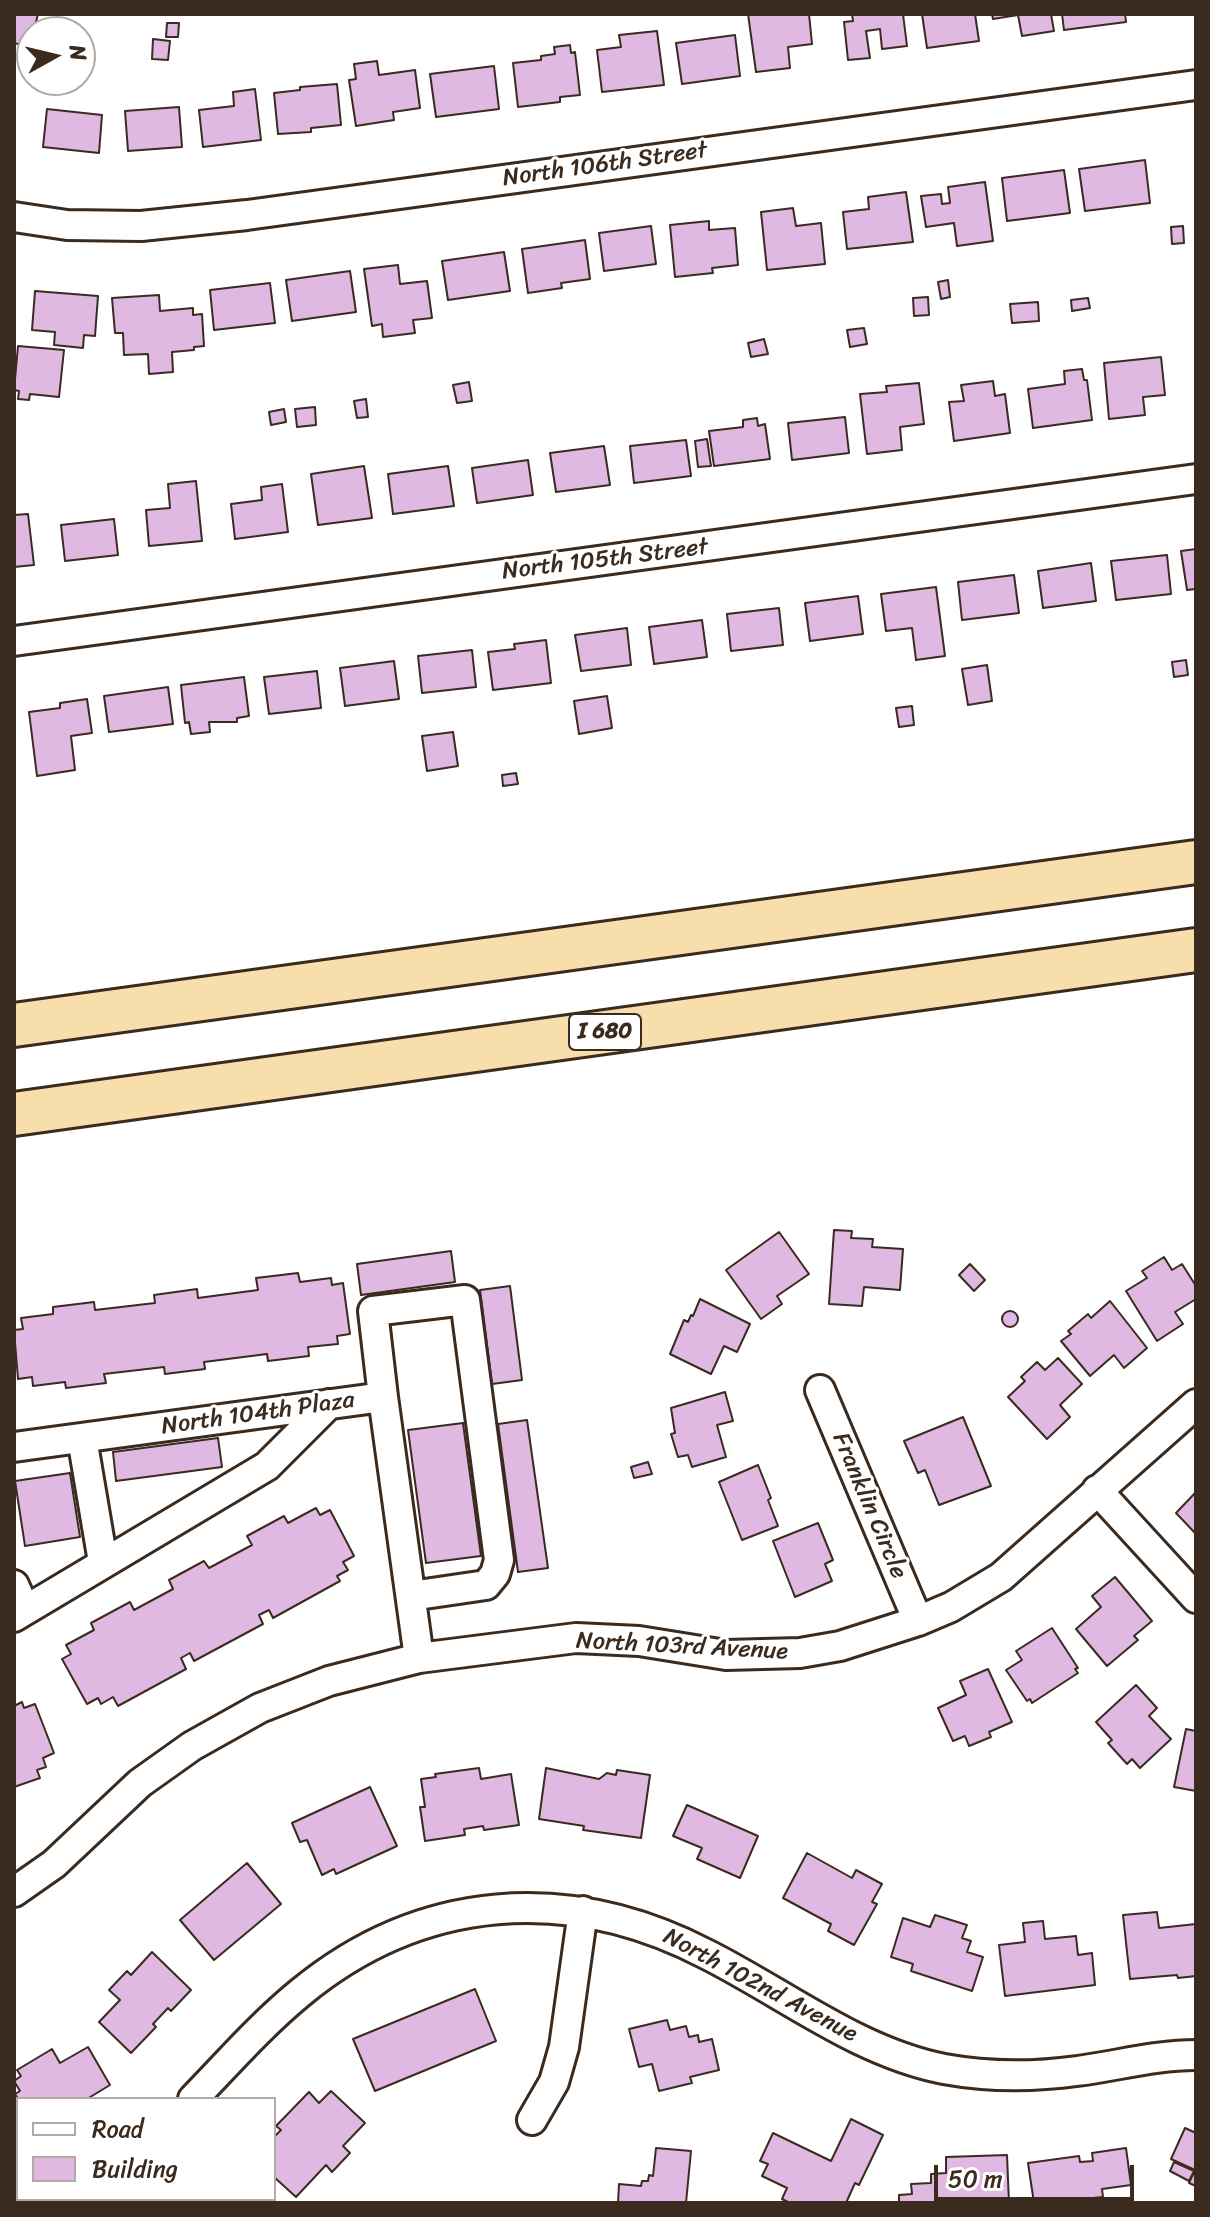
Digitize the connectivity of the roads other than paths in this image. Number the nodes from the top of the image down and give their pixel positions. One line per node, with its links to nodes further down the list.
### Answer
1 (1196, 85): 2 (street, North 106th Street)
2 (14, 217)
3 (1196, 479): 4 (street, North 105th Street)
4 (14, 641)
5 (1196, 862): 7 (highway)
6 (1196, 950): 8 (highway, I 680)
7 (14, 1025)
8 (14, 1114)
9 (820, 1390): 20 (street, Franklin Circle)
10 (383, 1397): 11 (street, North 104th Plaza); 17 (street, North 104th Plaza); 17 (street)
11 (329, 1404): 13 (street, North 104th Plaza); 16 (street)
12 (1196, 1404): 15 (street, North 103rd Avenue)
13 (82, 1438): 14 (street, North 104th Plaza); 16 (street)
14 (14, 1447)
15 (1097, 1490): 18 (street); 20 (street, North 103rd Avenue)
16 (103, 1562): 19 (street)
17 (411, 1596): 21 (street, North 104th Plaza)
18 (1196, 1598)
19 (18, 1604)
20 (918, 1621): 21 (street, North 103rd Avenue)
21 (419, 1658): 22 (street, North 103rd Avenue)
22 (14, 1892)
23 (583, 1911): 24 (street, North 102nd Avenue); 25 (street, North 102nd Avenue); 26 (street)
24 (1196, 2055)
25 (195, 2097)
26 (532, 2120)

